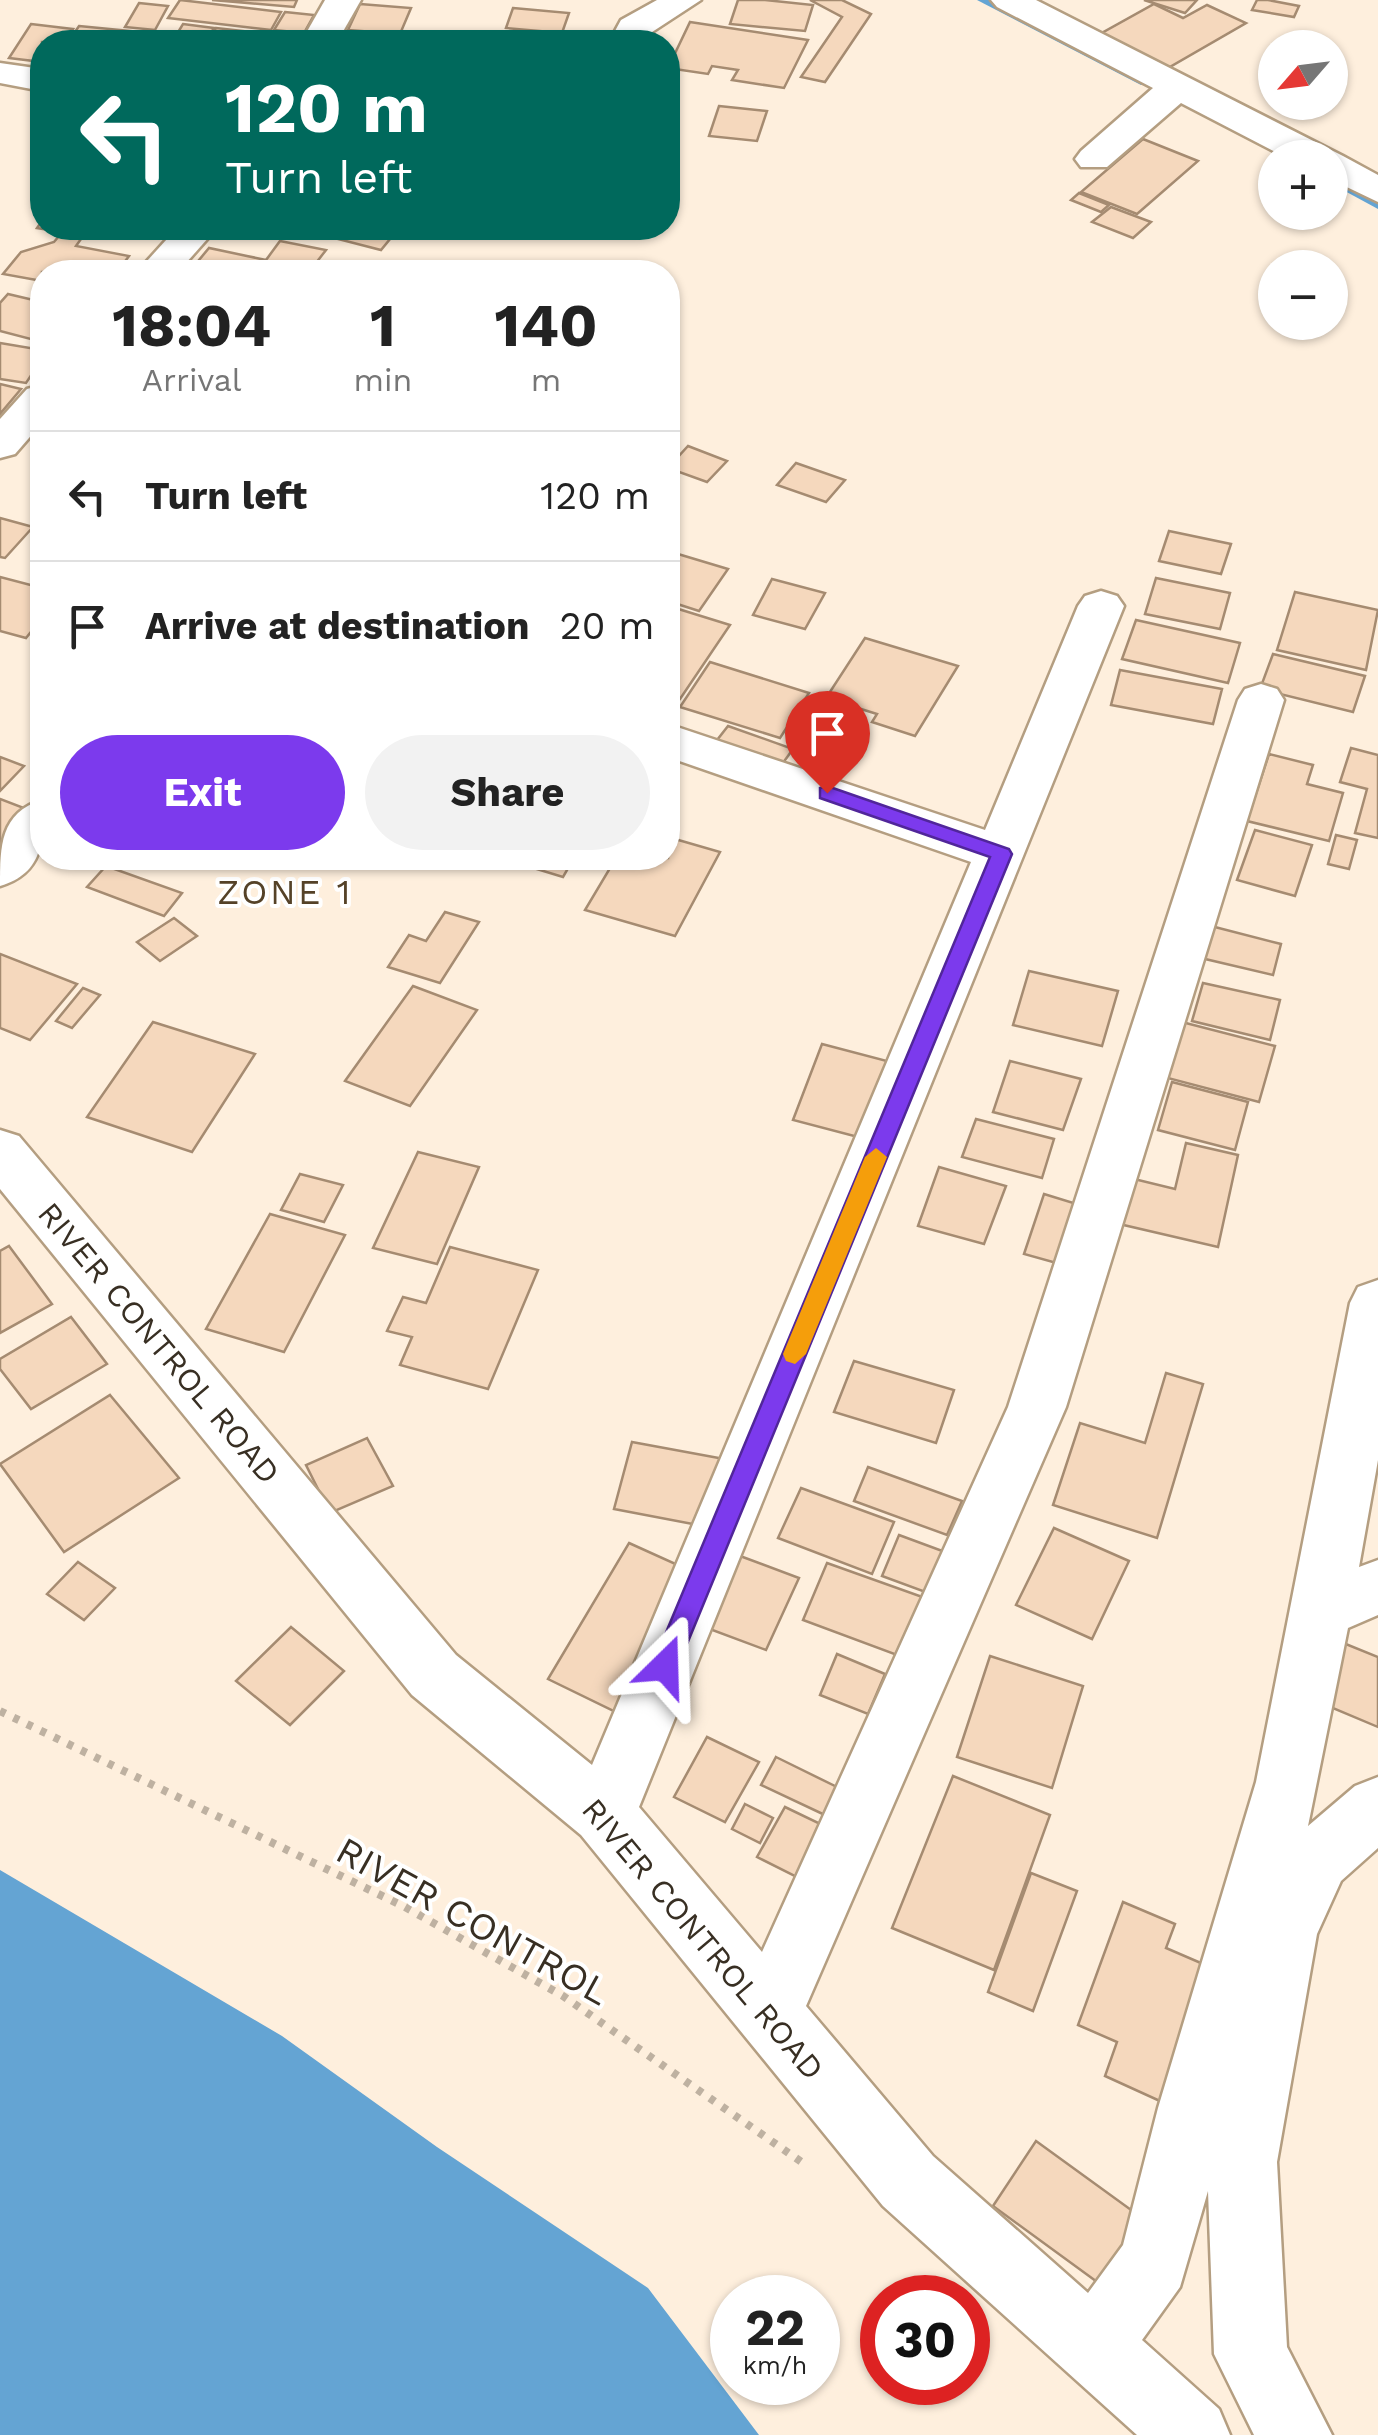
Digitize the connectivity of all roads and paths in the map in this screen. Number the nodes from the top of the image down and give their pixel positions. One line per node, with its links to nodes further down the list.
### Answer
1 (343, 0): 4 (street)
2 (684, 0): 5 (street)
3 (1009, 0): 8 (street)
4 (327, 30)
5 (633, 30)
6 (4, 74): 7 (street)
7 (30, 78)
8 (1177, 87): 9 (street); 10 (street)
9 (1282, 140)
10 (1094, 159)
11 (1348, 174): 12 (street)
12 (1378, 190)
13 (187, 240): 14 (street)
14 (168, 260)
15 (30, 411): 16 (street)
16 (0, 445)
17 (1101, 606): 21 (street)
18 (1261, 700): 30 (street)
19 (680, 744): 21 (street)
20 (30, 832): 22 (street)
21 (1002, 854): 29 (street)
22 (0, 868)
23 (0, 1151): 29 (street, RIVER CONTROL ROAD)
24 (1378, 1303): 26 (street)
25 (1378, 1586): 26 (street)
26 (1318, 1613): 32 (street)
27 (0, 1711): 31 (path, RIVER CONTROL)
28 (1378, 1807): 34 (street)
29 (604, 1814): 30 (street, RIVER CONTROL ROAD)
30 (768, 2015): 32 (street, RIVER CONTROL ROAD)
31 (810, 2168)
32 (1095, 2344): 33 (street, RIVER CONTROL ROAD)
33 (1193, 2435)
34 (1295, 2435)

